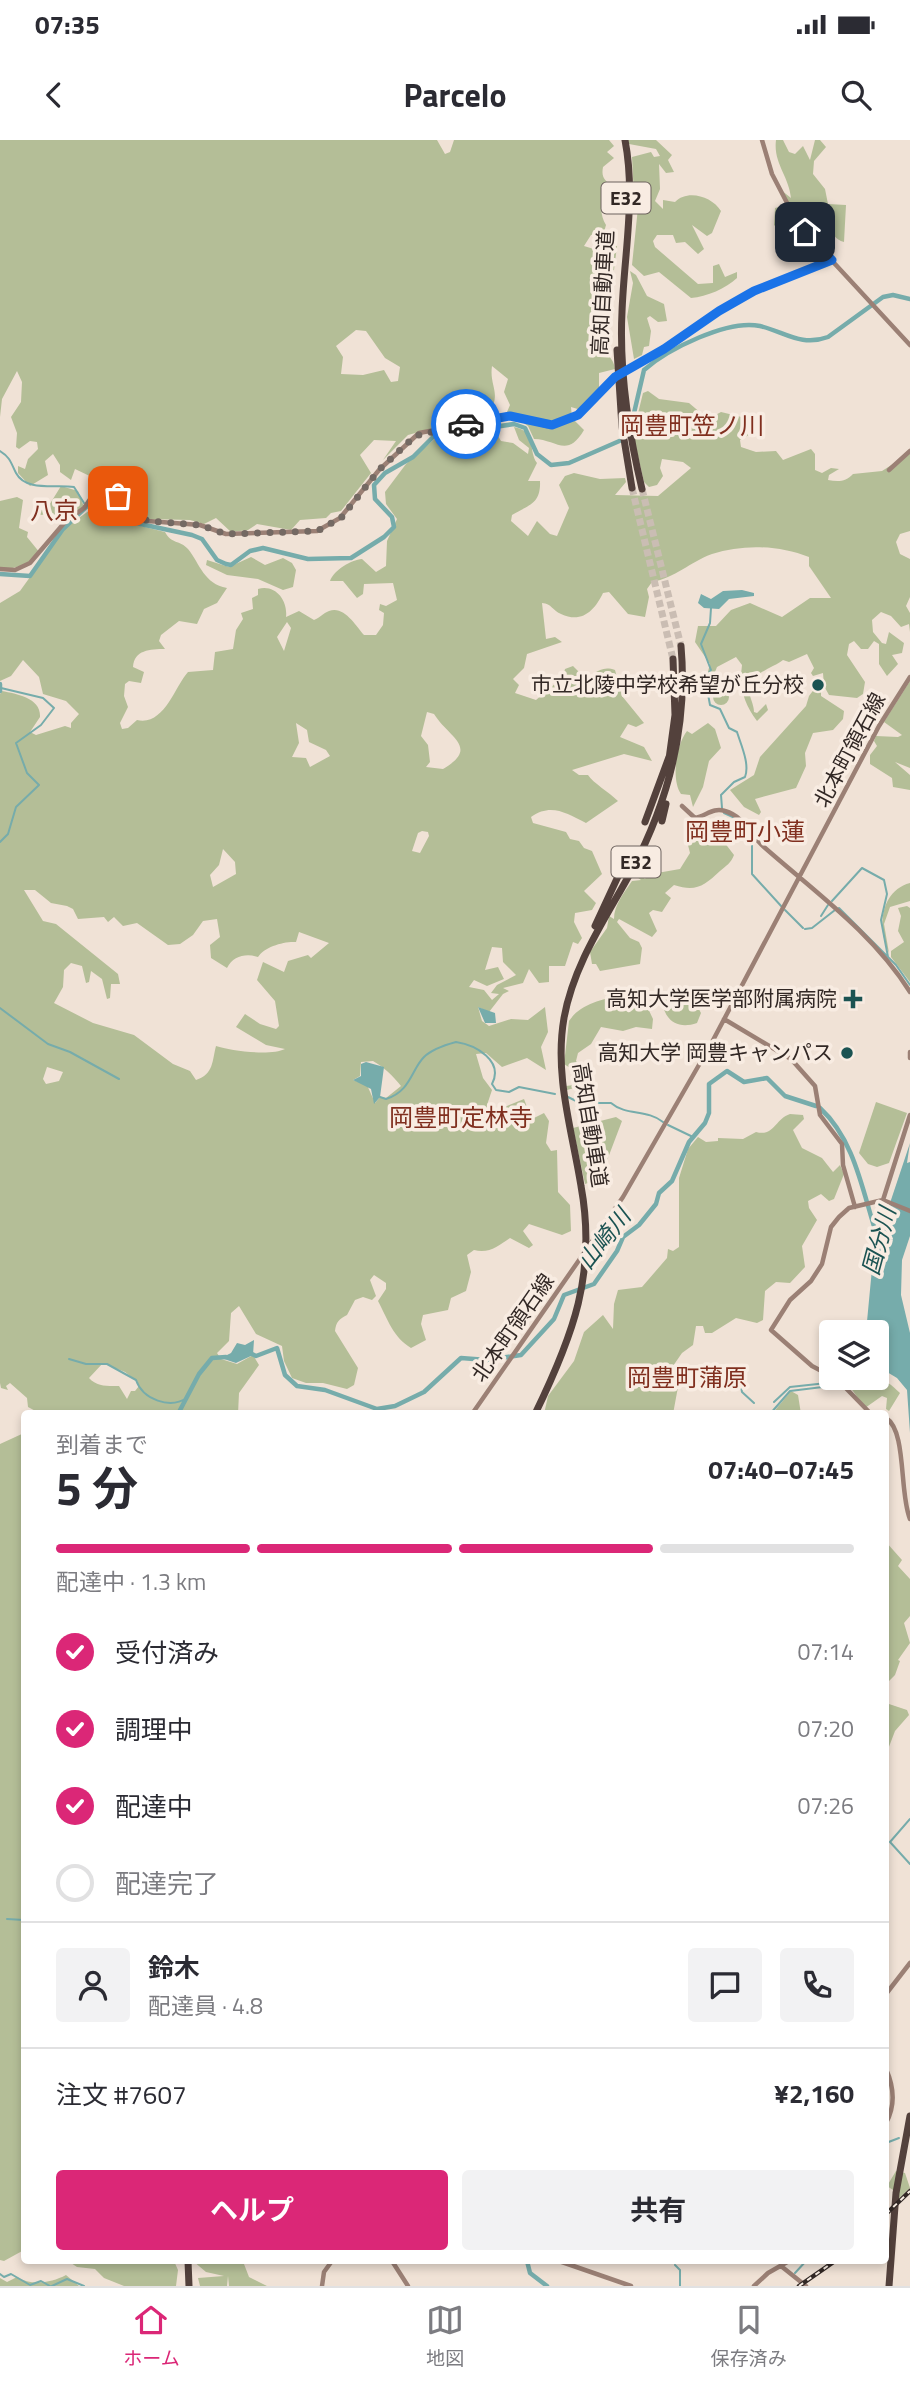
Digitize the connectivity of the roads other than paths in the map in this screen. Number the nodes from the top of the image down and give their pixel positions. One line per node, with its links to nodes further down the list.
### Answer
1 (623, 140): 8 (highway, 高知自動車道 / E32)
2 (762, 140): 3 (main road)
3 (832, 260): 5 (main road); 12 (main road)
4 (910, 332): 5 (main road)
5 (904, 338): 6 (main road)
6 (910, 345)
7 (910, 451): 9 (main road)
8 (632, 468): 10 (highway, 高知自動車道 / E32); 11 (highway, 高知自動車道 / E32)
9 (890, 470)
10 (632, 488)
11 (642, 489)
12 (0, 569)
13 (681, 646): 16 (highway, 高知自動車道 / E32)
14 (673, 659): 16 (highway, 高知自動車道 / E32)
15 (910, 677): 22 (main road, 北本町領石線)
16 (674, 750): 18 (highway); 19 (highway); 23 (highway, 高知自動車道 / E32)
17 (682, 806): 22 (main road)
18 (662, 821)
19 (645, 822)
20 (638, 869): 23 (highway)
21 (621, 870): 23 (highway)
22 (800, 876): 24 (main road); 25 (main road, 北本町領石線)
23 (593, 934): 35 (highway, 高知自動車道 / E32)
24 (910, 992)
25 (724, 1018): 30 (main road); 34 (main road, 北本町領石線)
26 (910, 1052): 27 (main road)
27 (910, 1058)
28 (910, 1115): 29 (main road)
29 (885, 1201): 30 (main road); 31 (main road)
30 (855, 1206): 32 (main road)
31 (910, 1211)
32 (819, 1370)
33 (848, 1390): 36 (main road)
34 (475, 1410)
35 (535, 1410)
36 (867, 1410)
37 (889, 1420): 38 (main road)
38 (910, 1519)
39 (910, 1964): 40 (main road)
40 (889, 1990)
41 (889, 2080): 43 (main road)
42 (910, 2116): 45 (highway)
43 (889, 2117)
44 (910, 2127): 45 (highway)
45 (903, 2155): 58 (highway)
46 (186, 2264): 52 (highway)
47 (330, 2264): 53 (main road)
48 (394, 2264): 54 (main road)
49 (568, 2264): 55 (main road)
50 (784, 2264): 51 (main road)
51 (781, 2266): 56 (main road); 57 (main road)
52 (187, 2286)
53 (322, 2286)
54 (408, 2286)
55 (631, 2286)
56 (754, 2286)
57 (806, 2286)
58 (891, 2286)

